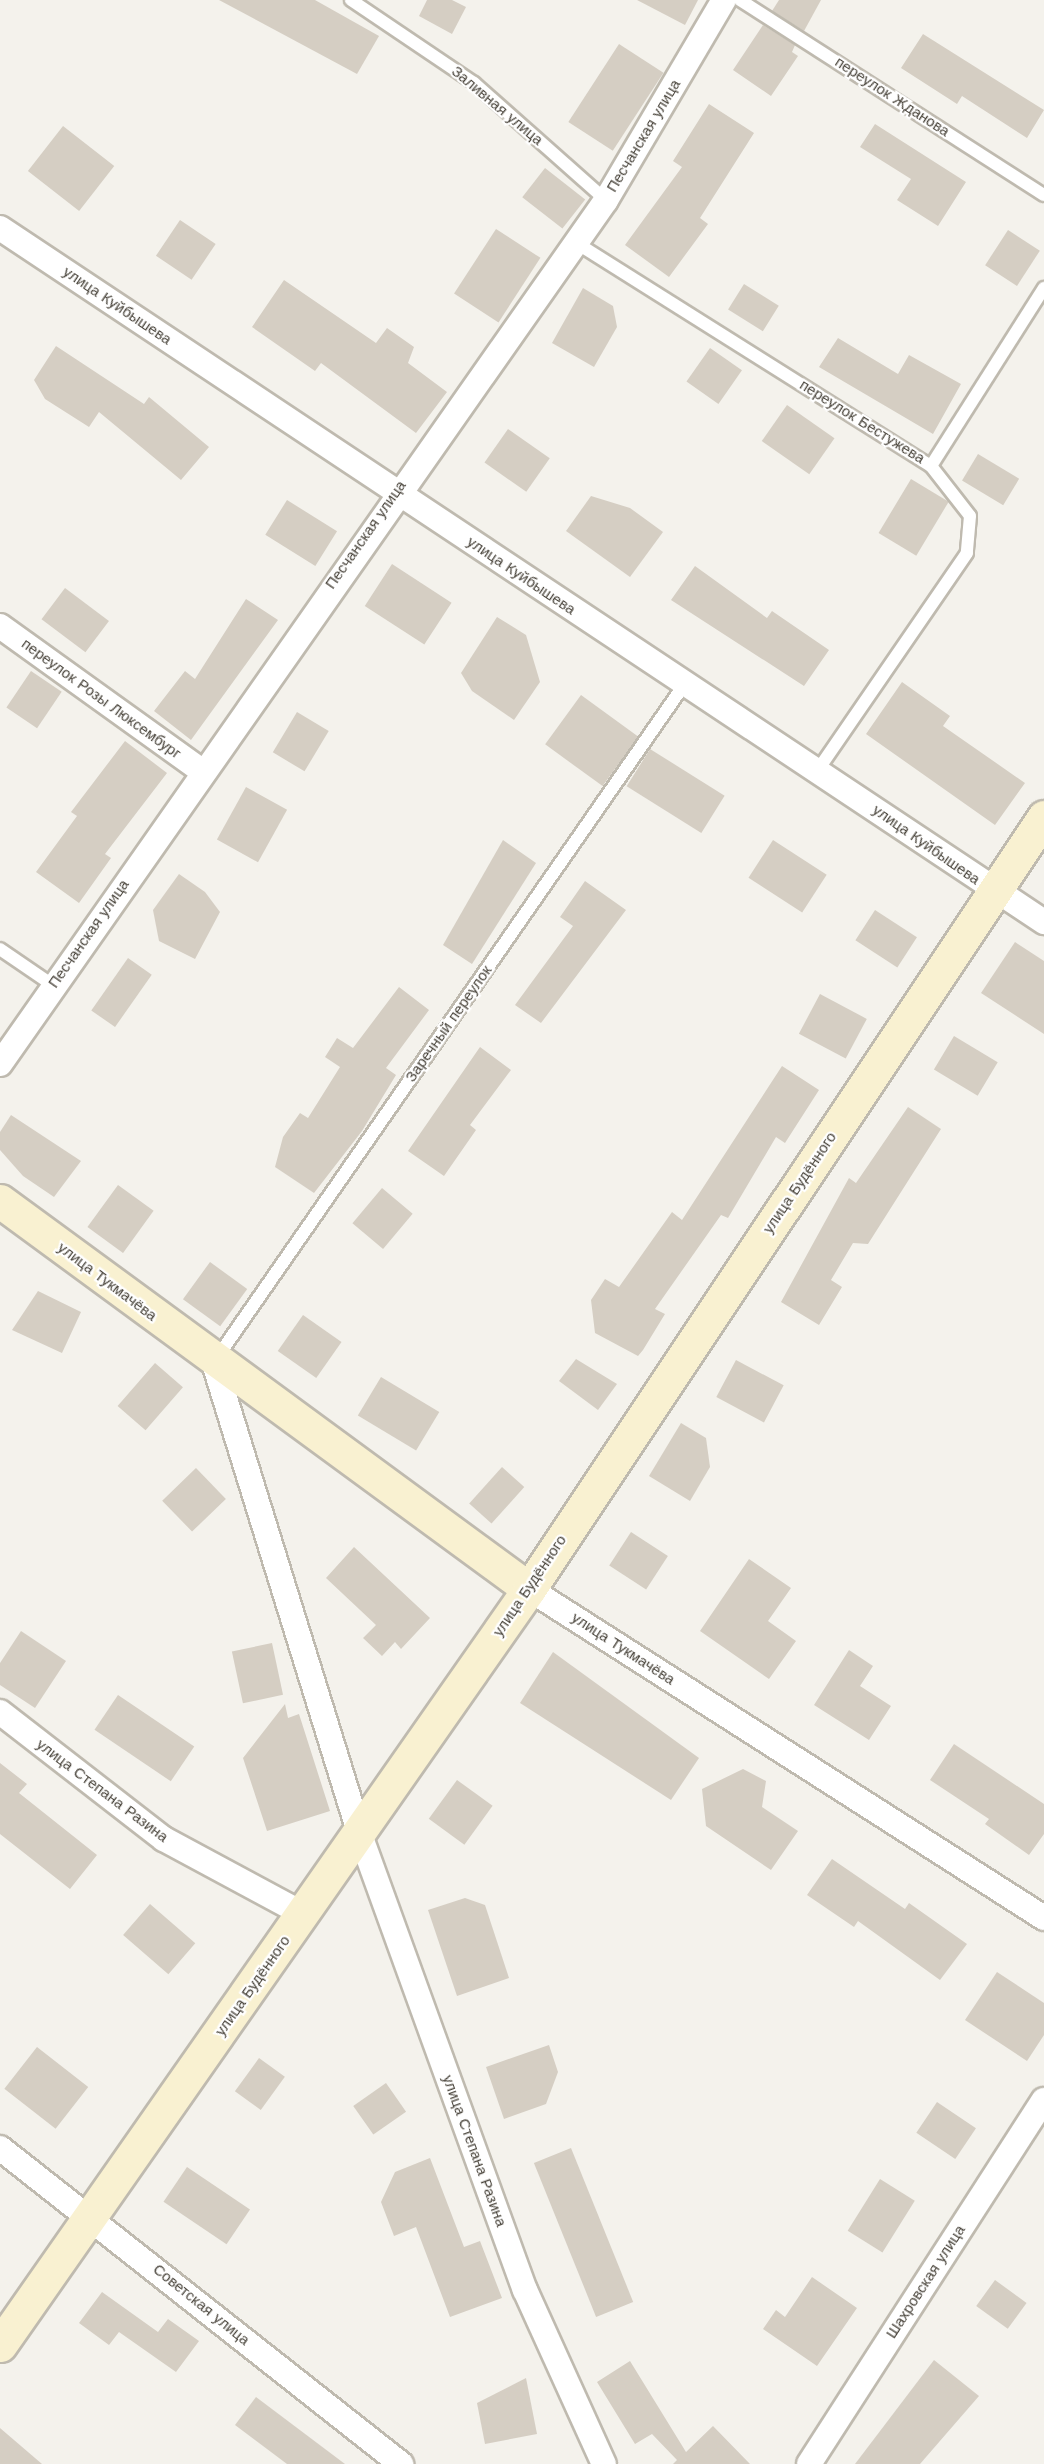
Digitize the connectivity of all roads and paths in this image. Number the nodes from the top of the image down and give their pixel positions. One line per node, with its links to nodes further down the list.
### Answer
1 (351, 0): 5 (lane, Заливная улица)
2 (724, 0): 5 (street, Песчанская улица)
3 (740, 0): 4 (lane, переулок Жданова)
4 (1044, 195)
5 (606, 200): 7 (street, Песчанская улица)
6 (0, 228): 10 (street, улица Куйбышева)
7 (575, 242): 9 (lane, переулок Бестужева); 10 (street, Песчанская улица)
8 (1044, 288): 9 (lane)
9 (931, 466): 13 (lane, переулок Бестужева)
10 (396, 492): 12 (street, улица Куйбышева); 14 (street, Песчанская улица)
11 (0, 627): 14 (street, переулок Розы Люксембург)
12 (684, 685): 13 (street, улица Куйбышева); 22 (lane, Заречный переулок)
13 (818, 770): 16 (street, улица Куйбышева)
14 (202, 771): 19 (street, Песчанская улица)
15 (1044, 818): 16 (street, улица Будённого)
16 (994, 892): 17 (street, улица Куйбышева); 23 (street, улица Будённого)
17 (1044, 922)
18 (0, 949): 19 (lane)
19 (54, 986): 20 (street, Песчанская улица)
20 (0, 1064)
21 (0, 1201): 22 (street, улица Тукмачёва)
22 (214, 1363): 23 (street, улица Тукмачёва); 25 (street)
23 (529, 1589): 25 (street, улица Будённого); 27 (street, улица Тукмачёва)
24 (0, 1712): 26 (street, улица Степана Разина)
25 (359, 1832): 26 (street, улица Будённого); 33 (street, улица Степана Разина)
26 (303, 1914): 30 (street, улица Будённого)
27 (1044, 1918)
28 (1044, 2100): 34 (street, Шахровская улица)
29 (0, 2148): 30 (street, Советская улица)
30 (92, 2218): 31 (street, улица Будённого); 32 (street, Советская улица)
31 (0, 2345)
32 (401, 2464)
33 (604, 2464)
34 (809, 2464)

